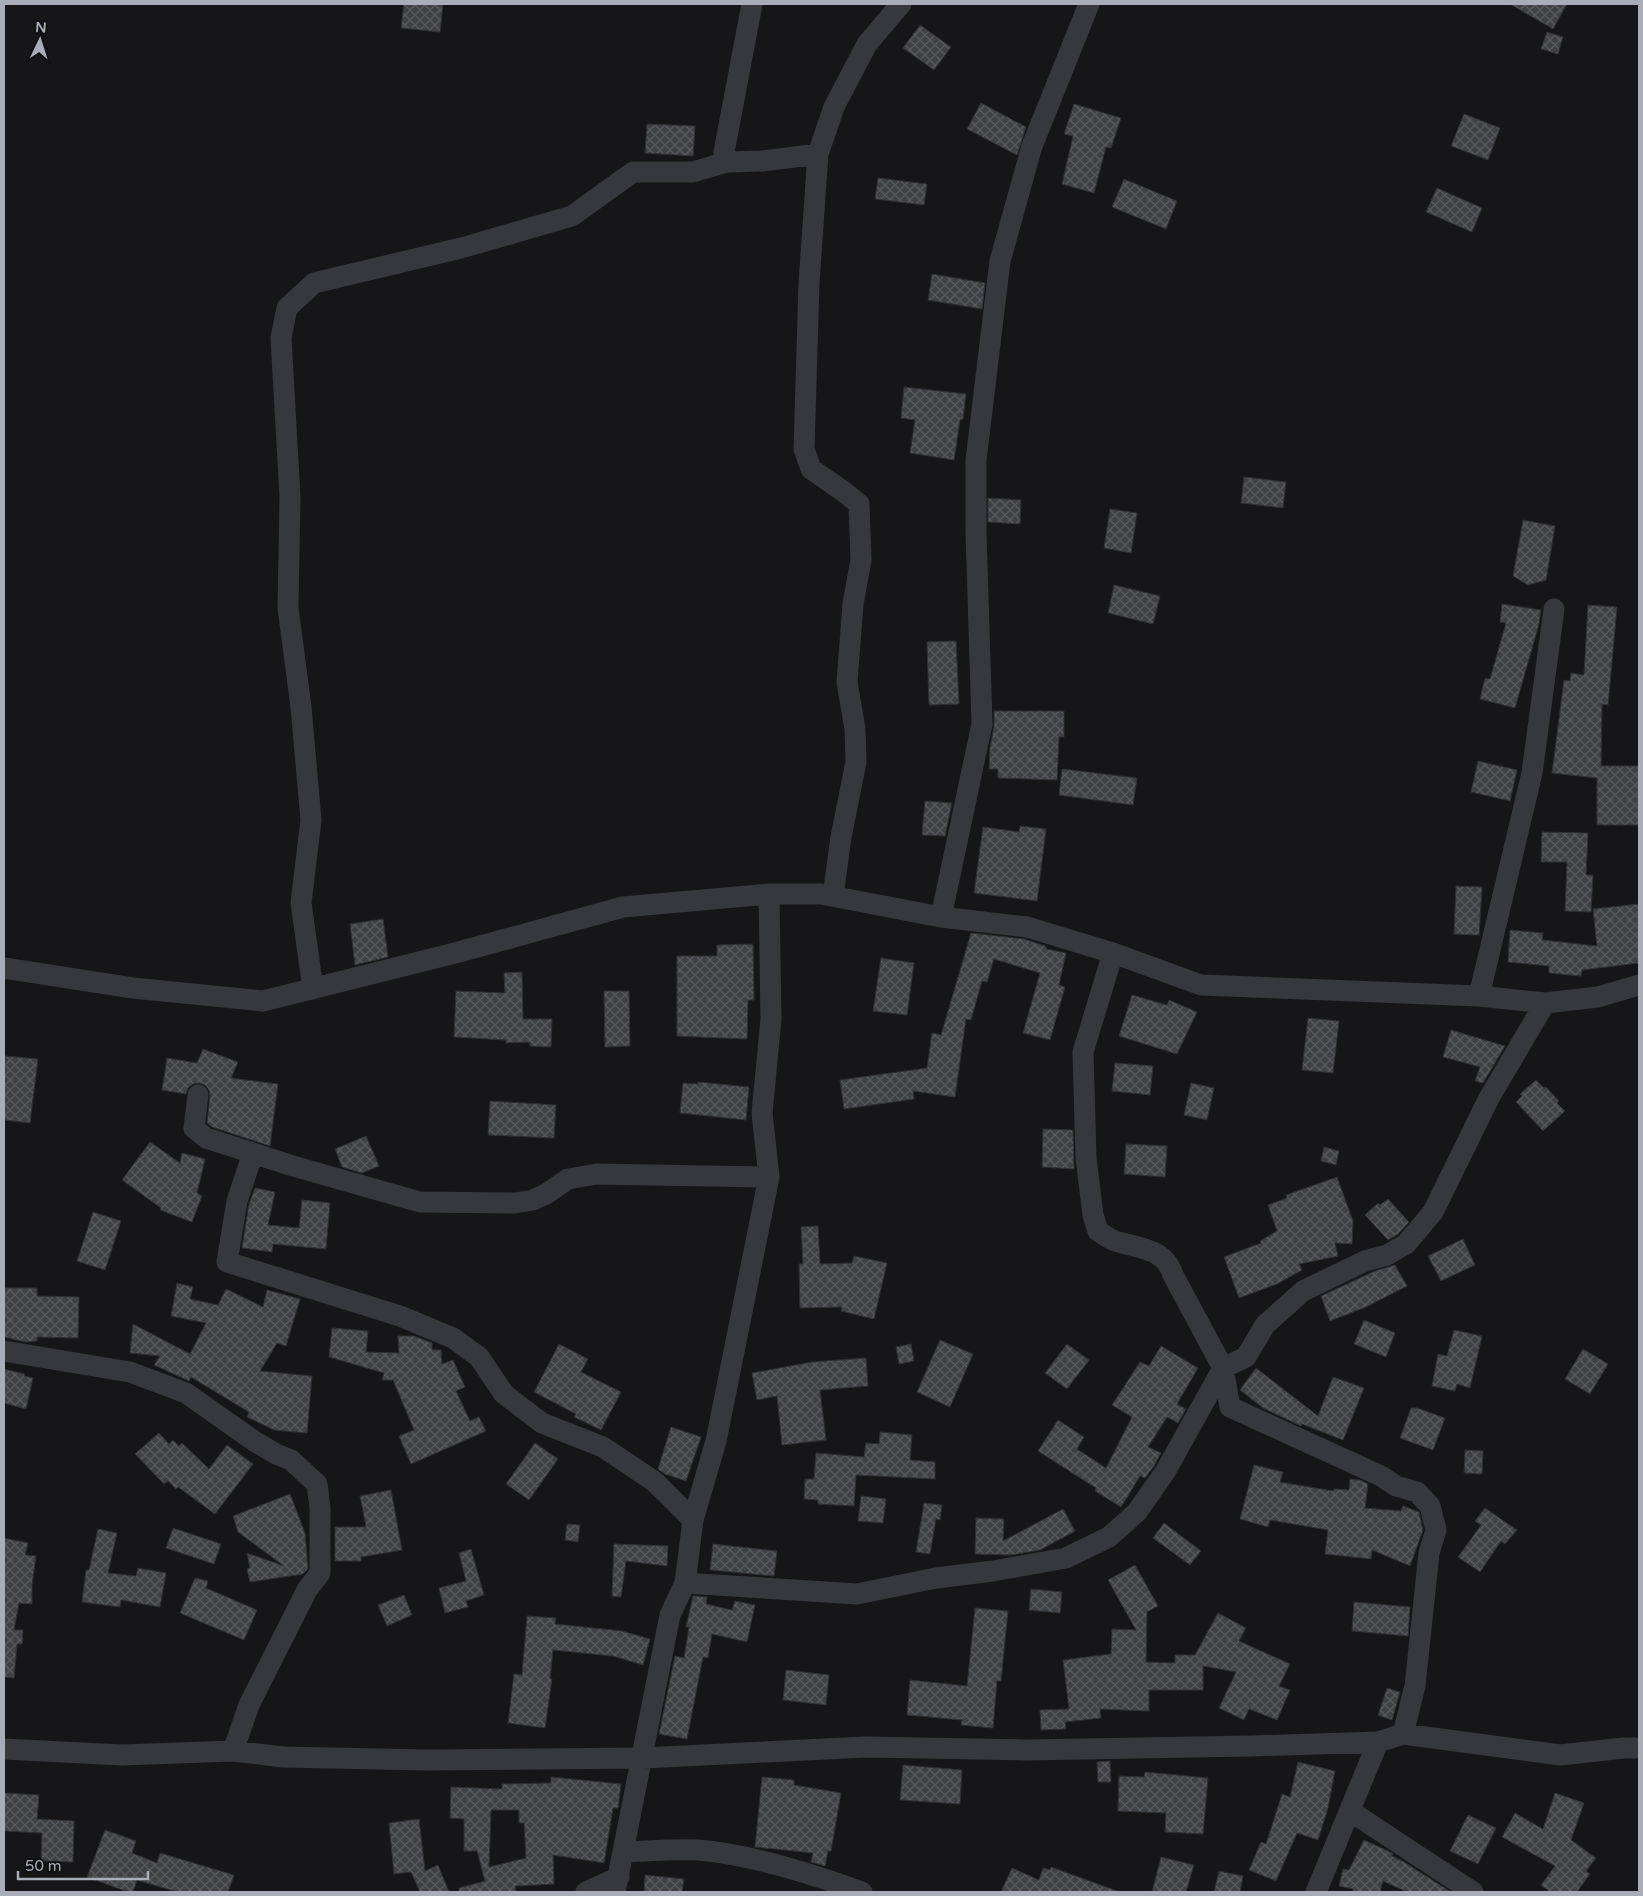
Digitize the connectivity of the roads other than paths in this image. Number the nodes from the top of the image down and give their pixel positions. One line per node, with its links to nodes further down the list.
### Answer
1 (752, 4): 5 (street)
2 (901, 4): 4 (street)
3 (1089, 4): 9 (street)
4 (818, 154): 5 (street); 8 (street)
5 (727, 162): 13 (street)
6 (1554, 609): 14 (street)
7 (770, 894): 8 (street); 13 (street); 18 (street)
8 (833, 896): 9 (street)
9 (941, 917): 10 (street)
10 (1113, 953): 14 (street); 20 (street)
11 (4, 968): 13 (street)
12 (1639, 985): 15 (street)
13 (313, 989)
14 (1479, 996): 15 (street)
15 (1545, 1003): 20 (street)
16 (198, 1095): 17 (street)
17 (253, 1153): 18 (street); 21 (street)
18 (769, 1177): 21 (street)
19 (4, 1351): 27 (street)
20 (1223, 1368): 22 (street); 23 (street)
21 (693, 1520): 22 (street)
22 (685, 1583): 28 (street)
23 (1403, 1734): 24 (street); 25 (street)
24 (1378, 1742): 28 (street); 29 (street)
25 (1639, 1748)
26 (4, 1749): 27 (street)
27 (233, 1751): 28 (street)
28 (642, 1758): 30 (street)
29 (1350, 1811): 34 (street); 35 (street)
30 (624, 1852): 31 (street); 33 (street)
31 (617, 1885): 32 (street)
32 (586, 1892)
33 (862, 1892)
34 (1316, 1892)
35 (1473, 1892)

